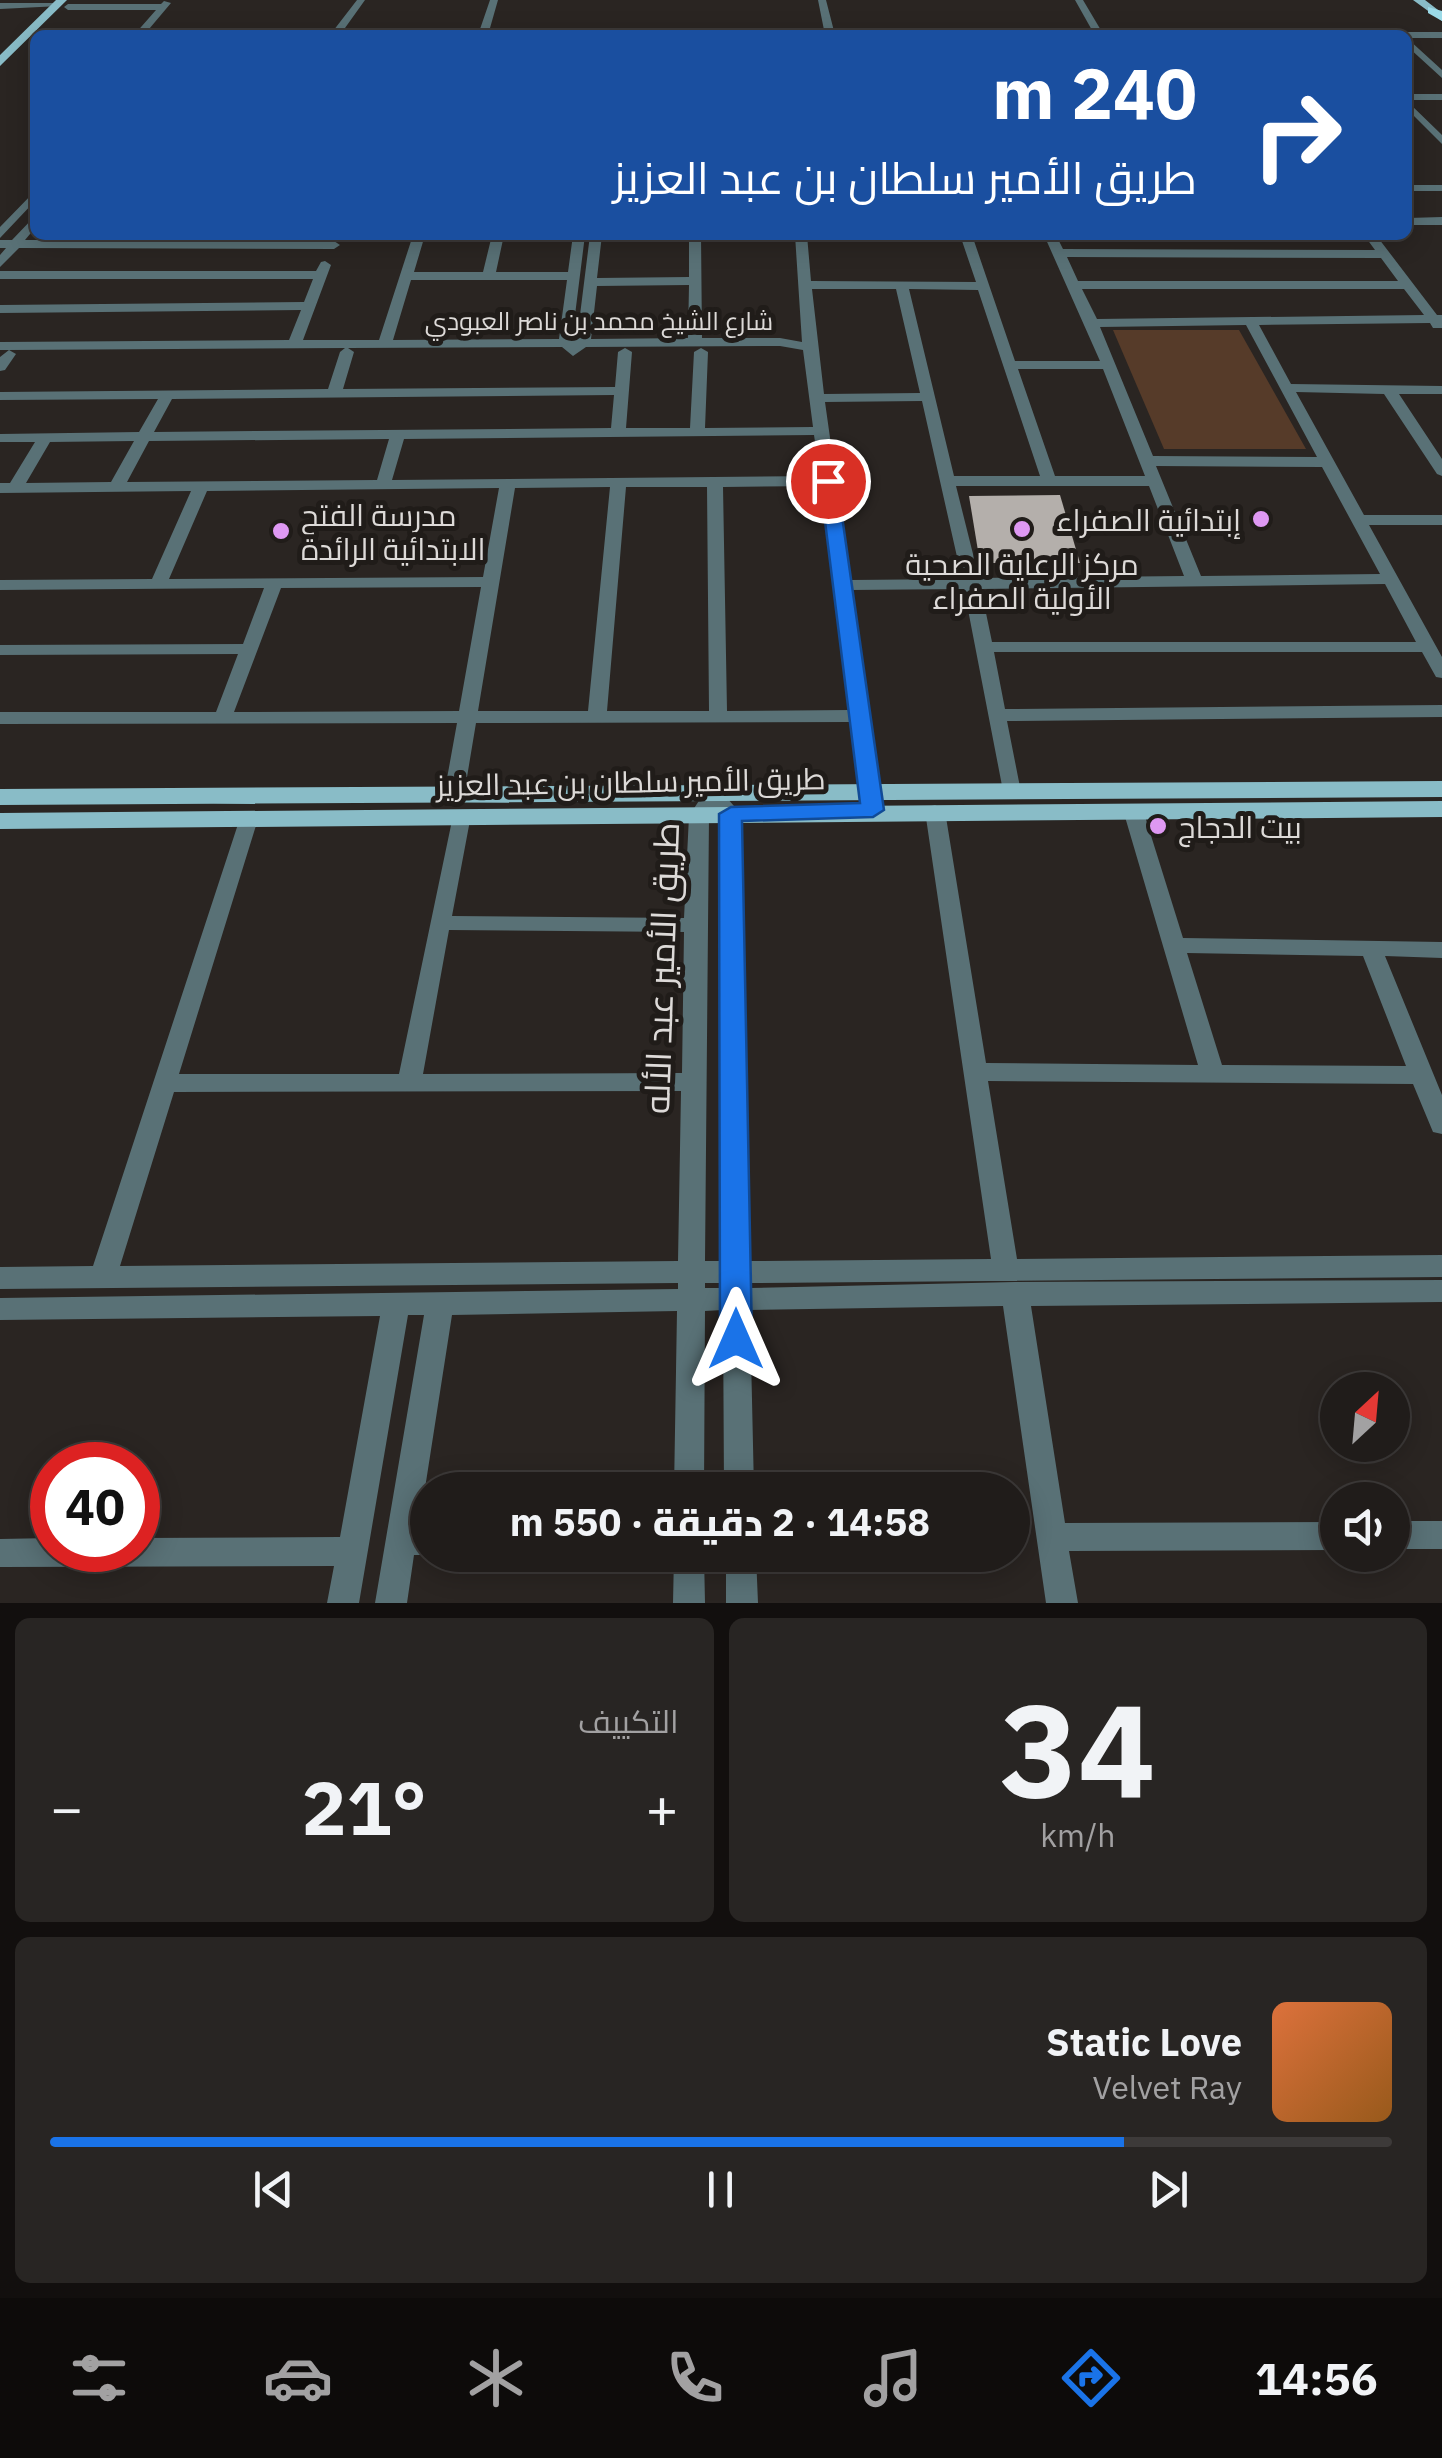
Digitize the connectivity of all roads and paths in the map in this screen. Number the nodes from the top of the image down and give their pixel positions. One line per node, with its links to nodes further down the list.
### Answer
1 (361, 0): 12 (street)
2 (494, 0): 13 (street)
3 (822, 0): 14 (street)
4 (1079, 0): 15 (street)
5 (1418, 0): 9 (main road)
6 (65, 3): 7 (street); 8 (street); 10 (main road)
7 (166, 3): 11 (street)
8 (0, 6)
9 (1439, 10)
10 (42, 30)
11 (143, 30)
12 (338, 30)
13 (484, 30)
14 (829, 30)
15 (1096, 30)
16 (1412, 36): 17 (street)
17 (1442, 36): 18 (street)
18 (1412, 40)
19 (30, 42): 22 (main road)
20 (1412, 43): 23 (street)
21 (30, 44): 25 (main road)
22 (2, 57)
23 (1436, 64): 24 (street)
24 (1442, 75)
25 (0, 76)
26 (1412, 97): 27 (street)
27 (1442, 97)
28 (1412, 109): 29 (street)
29 (1442, 140)
30 (1412, 188): 31 (street)
31 (1442, 188)
32 (30, 200): 36 (street)
33 (1412, 220): 34 (street)
34 (1442, 220)
35 (30, 226): 49 (street)
36 (0, 234)
37 (151, 240): 49 (street)
38 (336, 240): 54 (street)
39 (417, 240): 56 (street)
40 (497, 240): 53 (street)
41 (577, 240): 57 (street)
42 (595, 240): 59 (street)
43 (695, 240): 58 (street)
44 (801, 240): 60 (street)
45 (968, 240): 62 (street)
46 (1052, 240): 50 (street)
47 (1374, 240): 51 (street)
48 (0, 244): 49 (street)
49 (16, 244): 52 (street)
50 (1059, 254): 51 (street); 63 (street)
51 (1384, 254): 61 (street)
52 (0, 263)
53 (489, 274): 56 (street); 57 (street)
54 (321, 275): 55 (street); 65 (street)
55 (0, 276)
56 (406, 276): 71 (street)
57 (570, 276): 73 (street)
58 (694, 281): 59 (street); 74 (street)
59 (589, 282): 70 (street)
60 (808, 285): 64 (street); 75 (street)
61 (1408, 285): 63 (street); 69 (street)
62 (984, 286): 64 (street); 79 (street)
63 (1074, 286): 68 (street)
64 (902, 287): 88 (street)
65 (308, 306): 66 (street); 72 (street)
66 (0, 309)
67 (1250, 321): 68 (street); 69 (street); 81 (street)
68 (1092, 322): 80 (street)
69 (1439, 323)
70 (584, 341): 73 (street, شارع الشيخ محمد بن ناصر العبودي); 74 (street, شارع الشيخ محمد بن ناصر العبودي)
71 (385, 342): 72 (street, شارع الشيخ محمد بن ناصر العبودي); 73 (street, شارع الشيخ محمد بن ناصر العبودي)
72 (295, 343): 78 (street, شارع الشيخ محمد بن ناصر العبودي)
73 (569, 347): 76 (street, شارع الشيخ محمد بن ناصر العبودي); 77 (street, شارع الشيخ محمد بن ناصر العبودي)
74 (698, 347): 75 (street, شارع الشيخ محمد بن ناصر العبودي); 77 (street, شارع الشيخ محمد بن ناصر العبودي); 92 (street)
75 (809, 347): 89 (street)
76 (347, 352): 78 (street, شارع الشيخ محمد بن ناصر العبودي); 85 (street)
77 (625, 352): 84 (street)
78 (2, 355)
79 (1010, 365): 80 (street); 102 (street)
80 (1109, 365): 97 (street)
81 (1286, 388): 82 (street); 98 (street)
82 (1390, 390): 83 (street); 99 (street)
83 (1442, 390)
84 (622, 392): 85 (street); 91 (street)
85 (334, 394): 86 (street)
86 (168, 395): 87 (street); 94 (street)
87 (0, 396)
88 (928, 397): 89 (street); 101 (street)
89 (820, 398): 90 (street)
90 (821, 431): 92 (street); 100 (street)
91 (618, 432): 92 (street); 93 (street)
92 (697, 432)
93 (397, 436): 94 (street); 104 (street)
94 (146, 437): 96 (street); 110 (street)
95 (0, 438): 96 (street)
96 (46, 438): 109 (street)
97 (1147, 460): 98 (street); 103 (street)
98 (1327, 462): 111 (street)
99 (1442, 472)
100 (828, 481): 106 (street); 119 (street)
101 (948, 481): 102 (street); 120 (street)
102 (1049, 481): 103 (street)
103 (1155, 481): 115 (street)
104 (384, 482): 105 (street); 108 (street)
105 (508, 483): 107 (street); 114 (street)
106 (714, 484): 107 (street); 129 (street)
107 (618, 485): 128 (street)
108 (201, 487): 110 (street); 118 (street)
109 (8, 488): 110 (street)
110 (116, 488)
111 (1359, 520): 112 (street); 113 (street)
112 (1442, 520)
113 (1391, 580): 115 (street); 122 (street)
114 (489, 582): 116 (street); 131 (street)
115 (1195, 582): 120 (street)
116 (275, 583): 118 (street); 123 (street)
117 (0, 584): 118 (street)
118 (158, 584)
119 (843, 585): 120 (street); 130 (street)
120 (972, 585): 121 (street)
121 (984, 647): 122 (street); 127 (street)
122 (1428, 647): 125 (street)
123 (248, 649): 124 (street); 133 (street)
124 (0, 650)
125 (1442, 673)
126 (1442, 712): 127 (street)
127 (996, 715): 135 (street)
128 (597, 716): 129 (street); 131 (street)
129 (718, 716): 130 (street)
130 (858, 716): 137 (street)
131 (469, 717): 133 (street); 138 (street)
132 (0, 718): 133 (street)
133 (223, 718)
134 (1442, 789): 135 (main road, طريق الأمير سلطان بن عبد العزيز)
135 (1011, 792): 137 (main road, طريق الأمير سلطان بن عبد العزيز)
136 (0, 797): 138 (main road, طريق الأمير سلطان بن عبد العزيز)
137 (872, 801): 139 (main road, طريق الأمير سلطان بن عبد العزيز); 142 (main road, طريق الأمير سلطان بن عبد العزيز)
138 (458, 805): 139 (main road, طريق الأمير سلطان بن عبد العزيز); 143 (main road, طريق الأمير سلطان بن عبد العزيز); 145 (street)
139 (714, 808): 146 (street, طريق الأمير عبد الأله); 158 (street, طريق الأمير عبد الأله)
140 (1442, 809): 141 (main road, طريق الأمير سلطان بن عبد العزيز)
141 (1134, 810): 142 (main road, طريق الأمير سلطان بن عبد العزيز); 147 (street)
142 (935, 811): 150 (street)
143 (248, 819): 144 (main road, طريق الأمير سلطان بن عبد العزيز); 155 (street)
144 (0, 821)
145 (440, 923): 146 (street); 153 (street)
146 (695, 925): 154 (street, طريق الأمير عبد الأله)
147 (1174, 945): 148 (street); 151 (street)
148 (1371, 949): 149 (street); 152 (street)
149 (1442, 950)
150 (975, 1072): 151 (street); 162 (street)
151 (1213, 1074): 152 (street)
152 (1419, 1075): 156 (street)
153 (409, 1082): 154 (street); 155 (street)
154 (693, 1082): 159 (street, طريق الأمير عبد الأله)
155 (165, 1083): 160 (street)
156 (1442, 1125)
157 (1442, 1266): 162 (street)
158 (736, 1269): 159 (street); 162 (street); 164 (street, طريق الأمير عبد الأله)
159 (691, 1273): 160 (street); 166 (street, طريق الأمير عبد الأله)
160 (103, 1277): 161 (street)
161 (0, 1278)
162 (1010, 1280): 163 (street); 164 (street); 175 (street)
163 (1442, 1290)
164 (735, 1301): 166 (street); 171 (street, طريق الأمير عبد الأله)
165 (440, 1303): 166 (street); 167 (street); 169 (street)
166 (690, 1303): 170 (street, طريق الأمير عبد الأله)
167 (396, 1304): 168 (street); 176 (street)
168 (0, 1308)
169 (422, 1472)
170 (690, 1472)
171 (739, 1472)
172 (1410, 1535): 173 (street)
173 (1442, 1535)
174 (1320, 1536): 175 (street)
175 (1052, 1537): 185 (street)
176 (350, 1552): 178 (street); 181 (street)
177 (410, 1552): 182 (street)
178 (0, 1553)
179 (689, 1572): 183 (street)
180 (741, 1572): 184 (street)
181 (343, 1603)
182 (391, 1603)
183 (689, 1603)
184 (742, 1603)
185 (1062, 1603)

